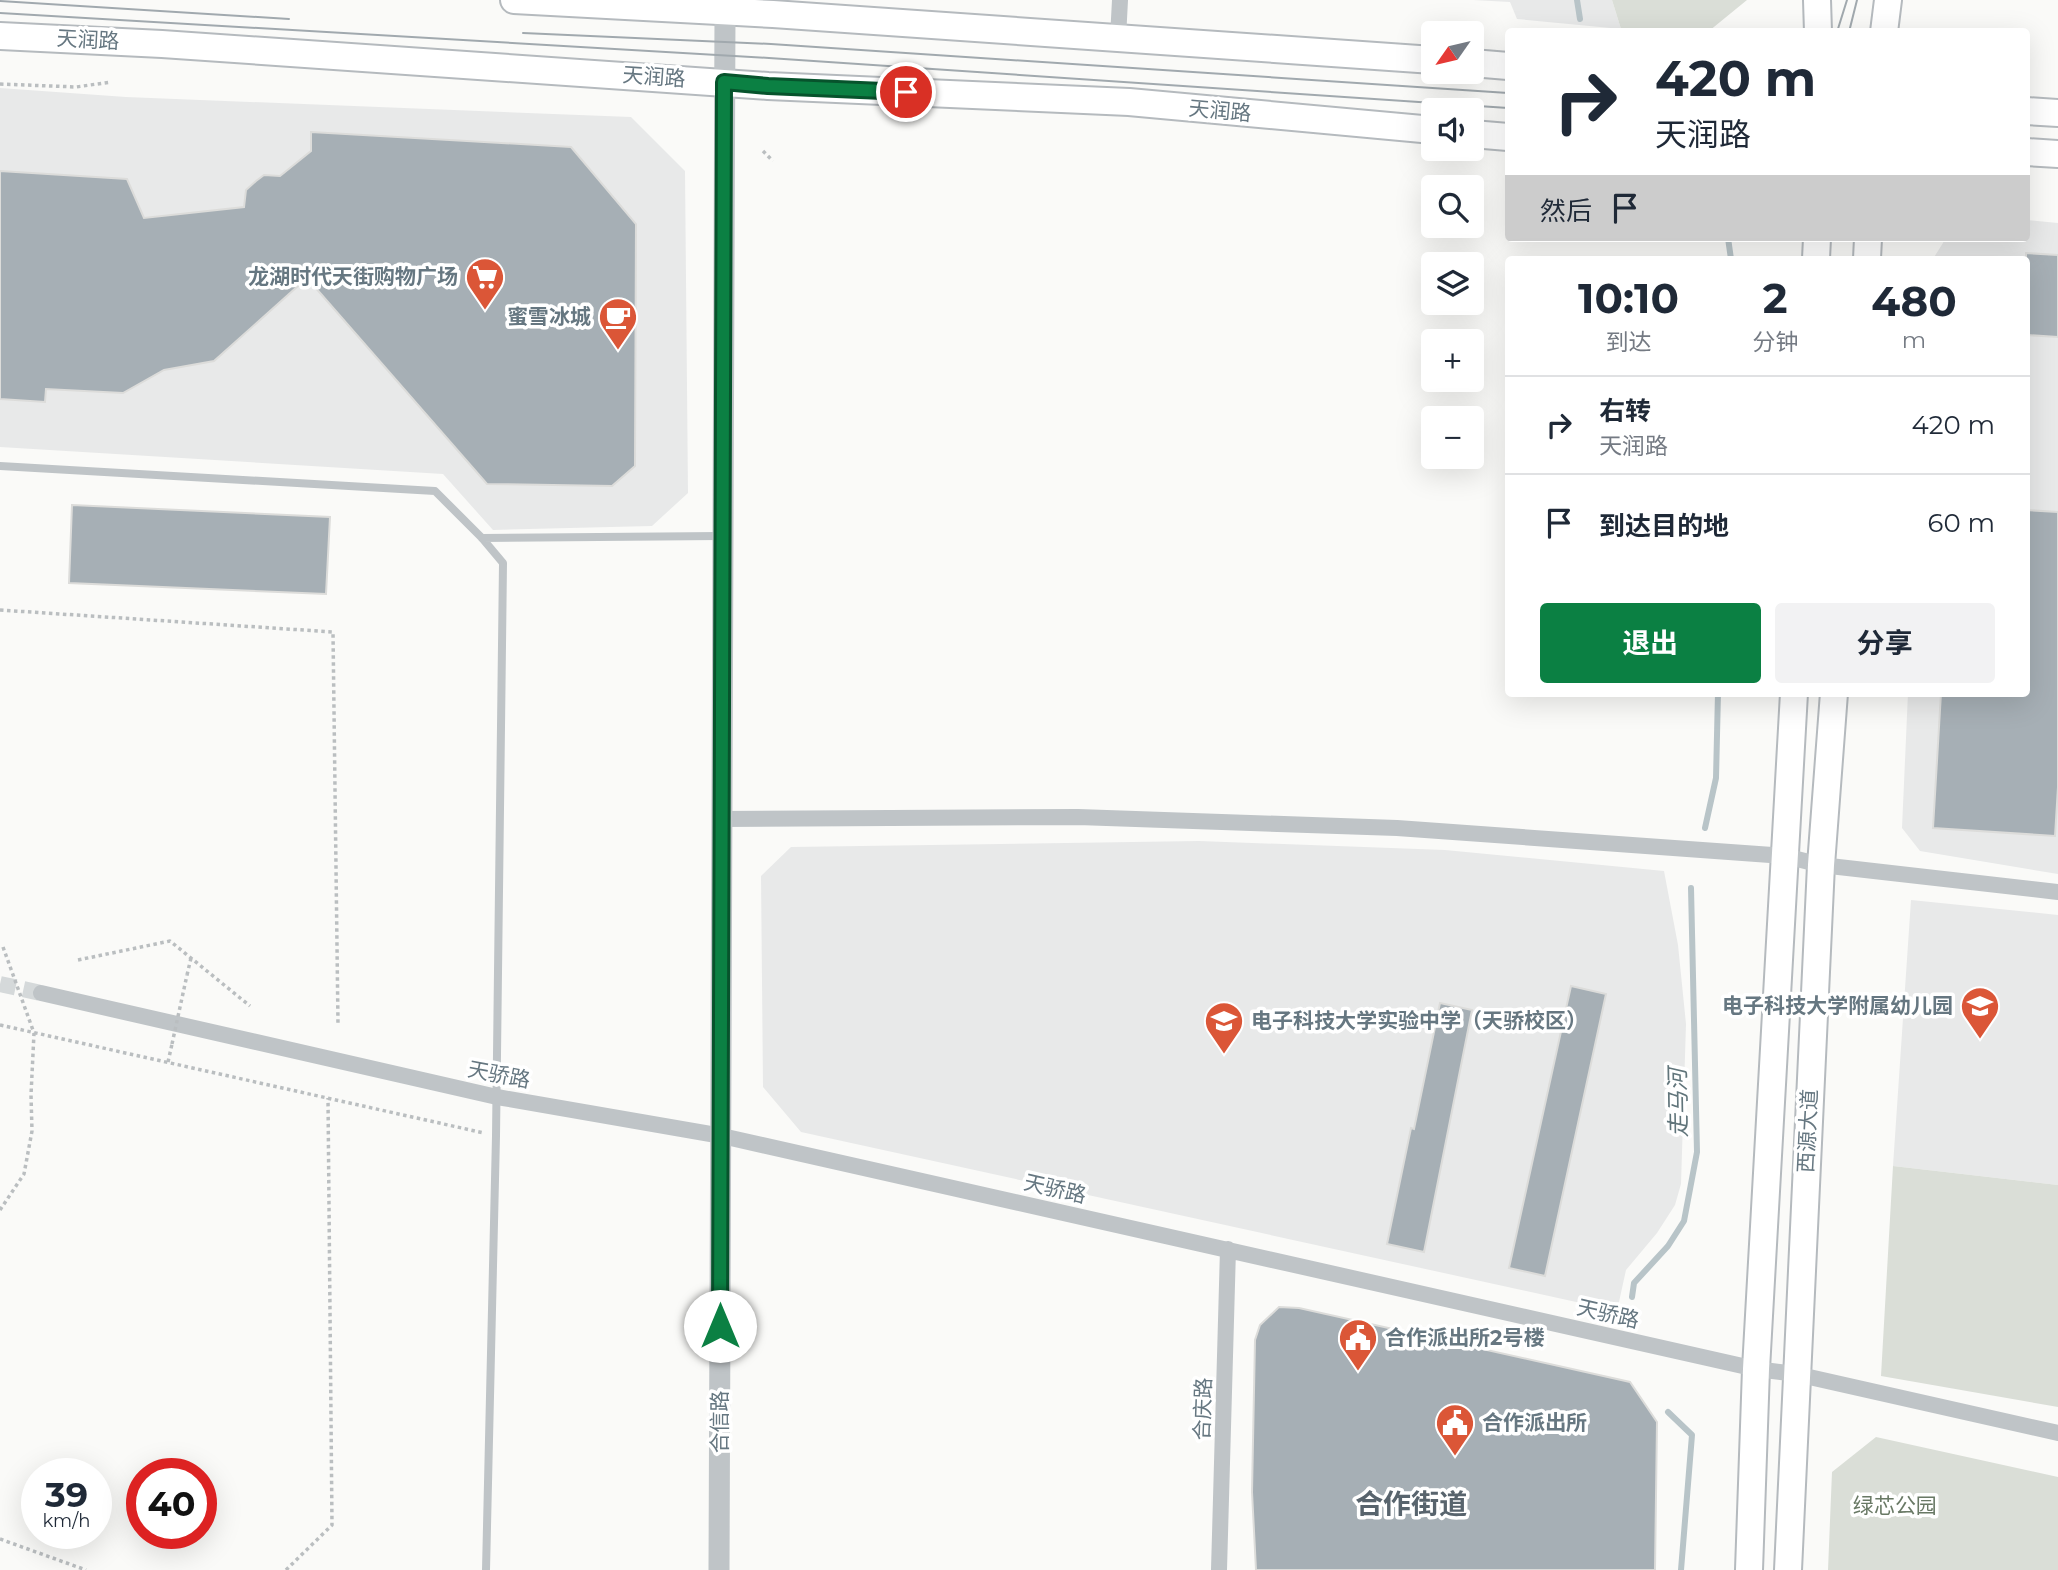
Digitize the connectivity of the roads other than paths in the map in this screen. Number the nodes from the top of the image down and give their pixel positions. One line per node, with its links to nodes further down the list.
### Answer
1 (514, 0): 5 (main road)
2 (1120, 0): 9 (street)
3 (1817, 0): 6 (main road)
4 (1888, 0): 7 (main road)
5 (725, 13): 9 (main road); 13 (street, 合信路)
6 (1818, 28)
7 (1884, 28)
8 (0, 36): 13 (main road, 天润路)
9 (1118, 38): 10 (main road)
10 (1421, 59)
11 (1484, 64): 12 (main road)
12 (1505, 66)
13 (724, 82): 16 (main road, 天润路); 22 (street, 合信路)
14 (2030, 111): 15 (main road)
15 (2058, 113)
16 (1421, 129)
17 (1484, 135): 18 (main road)
18 (1505, 137)
19 (2030, 152): 20 (main road)
20 (2058, 154)
21 (0, 466): 23 (lane)
22 (723, 536): 23 (lane); 26 (street, 合信路)
23 (482, 538): 31 (lane)
24 (1794, 697): 27 (main road, 西源大道)
25 (1834, 697): 28 (main road, 西源大道)
26 (723, 819): 27 (street); 32 (street, 合信路)
27 (1785, 856): 28 (street); 34 (main road, 西源大道)
28 (1821, 865): 29 (street); 35 (main road, 西源大道)
29 (2058, 892)
30 (41, 993): 31 (street, 天骄路)
31 (497, 1097): 32 (street, 天骄路); 37 (lane)
32 (722, 1136): 33 (street, 天骄路); 38 (street, 合信路)
33 (1228, 1249): 34 (street, 天骄路); 39 (street, 合庆路)
34 (1756, 1369): 35 (street, 天骄路); 40 (main road, 西源大道)
35 (1796, 1374): 36 (street, 天骄路); 41 (main road, 西源大道)
36 (2058, 1433)
37 (486, 1570)
38 (719, 1570)
39 (1219, 1570)
40 (1749, 1570)
41 (1788, 1570)

